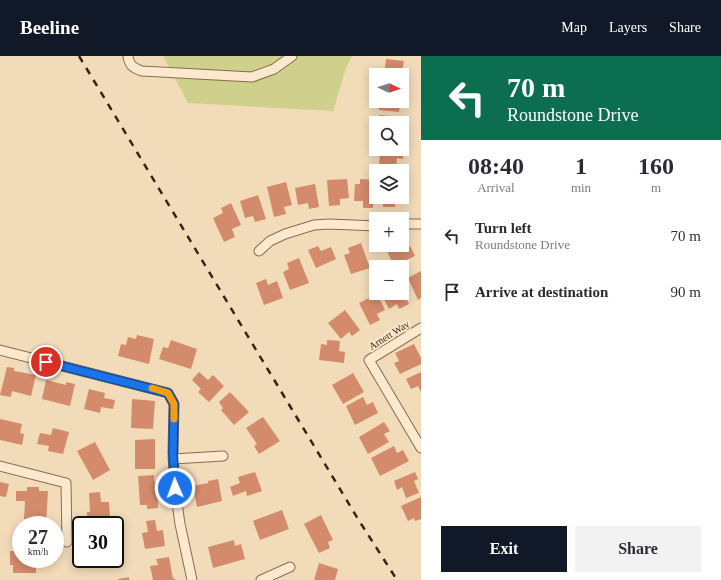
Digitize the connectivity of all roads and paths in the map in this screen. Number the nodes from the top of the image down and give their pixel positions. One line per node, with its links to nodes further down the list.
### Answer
1 (128, 56): 2 (street)
2 (292, 56)
3 (409, 224): 4 (street)
4 (421, 224)
5 (369, 226): 6 (street)
6 (259, 251)
7 (421, 328): 9 (street, Arnett Way)
8 (0, 350): 11 (street)
9 (421, 448)
10 (223, 456): 11 (street)
11 (174, 459): 15 (street)
12 (0, 466): 13 (street)
13 (67, 542)
14 (290, 567): 16 (street)
15 (192, 580)
16 (261, 580)

